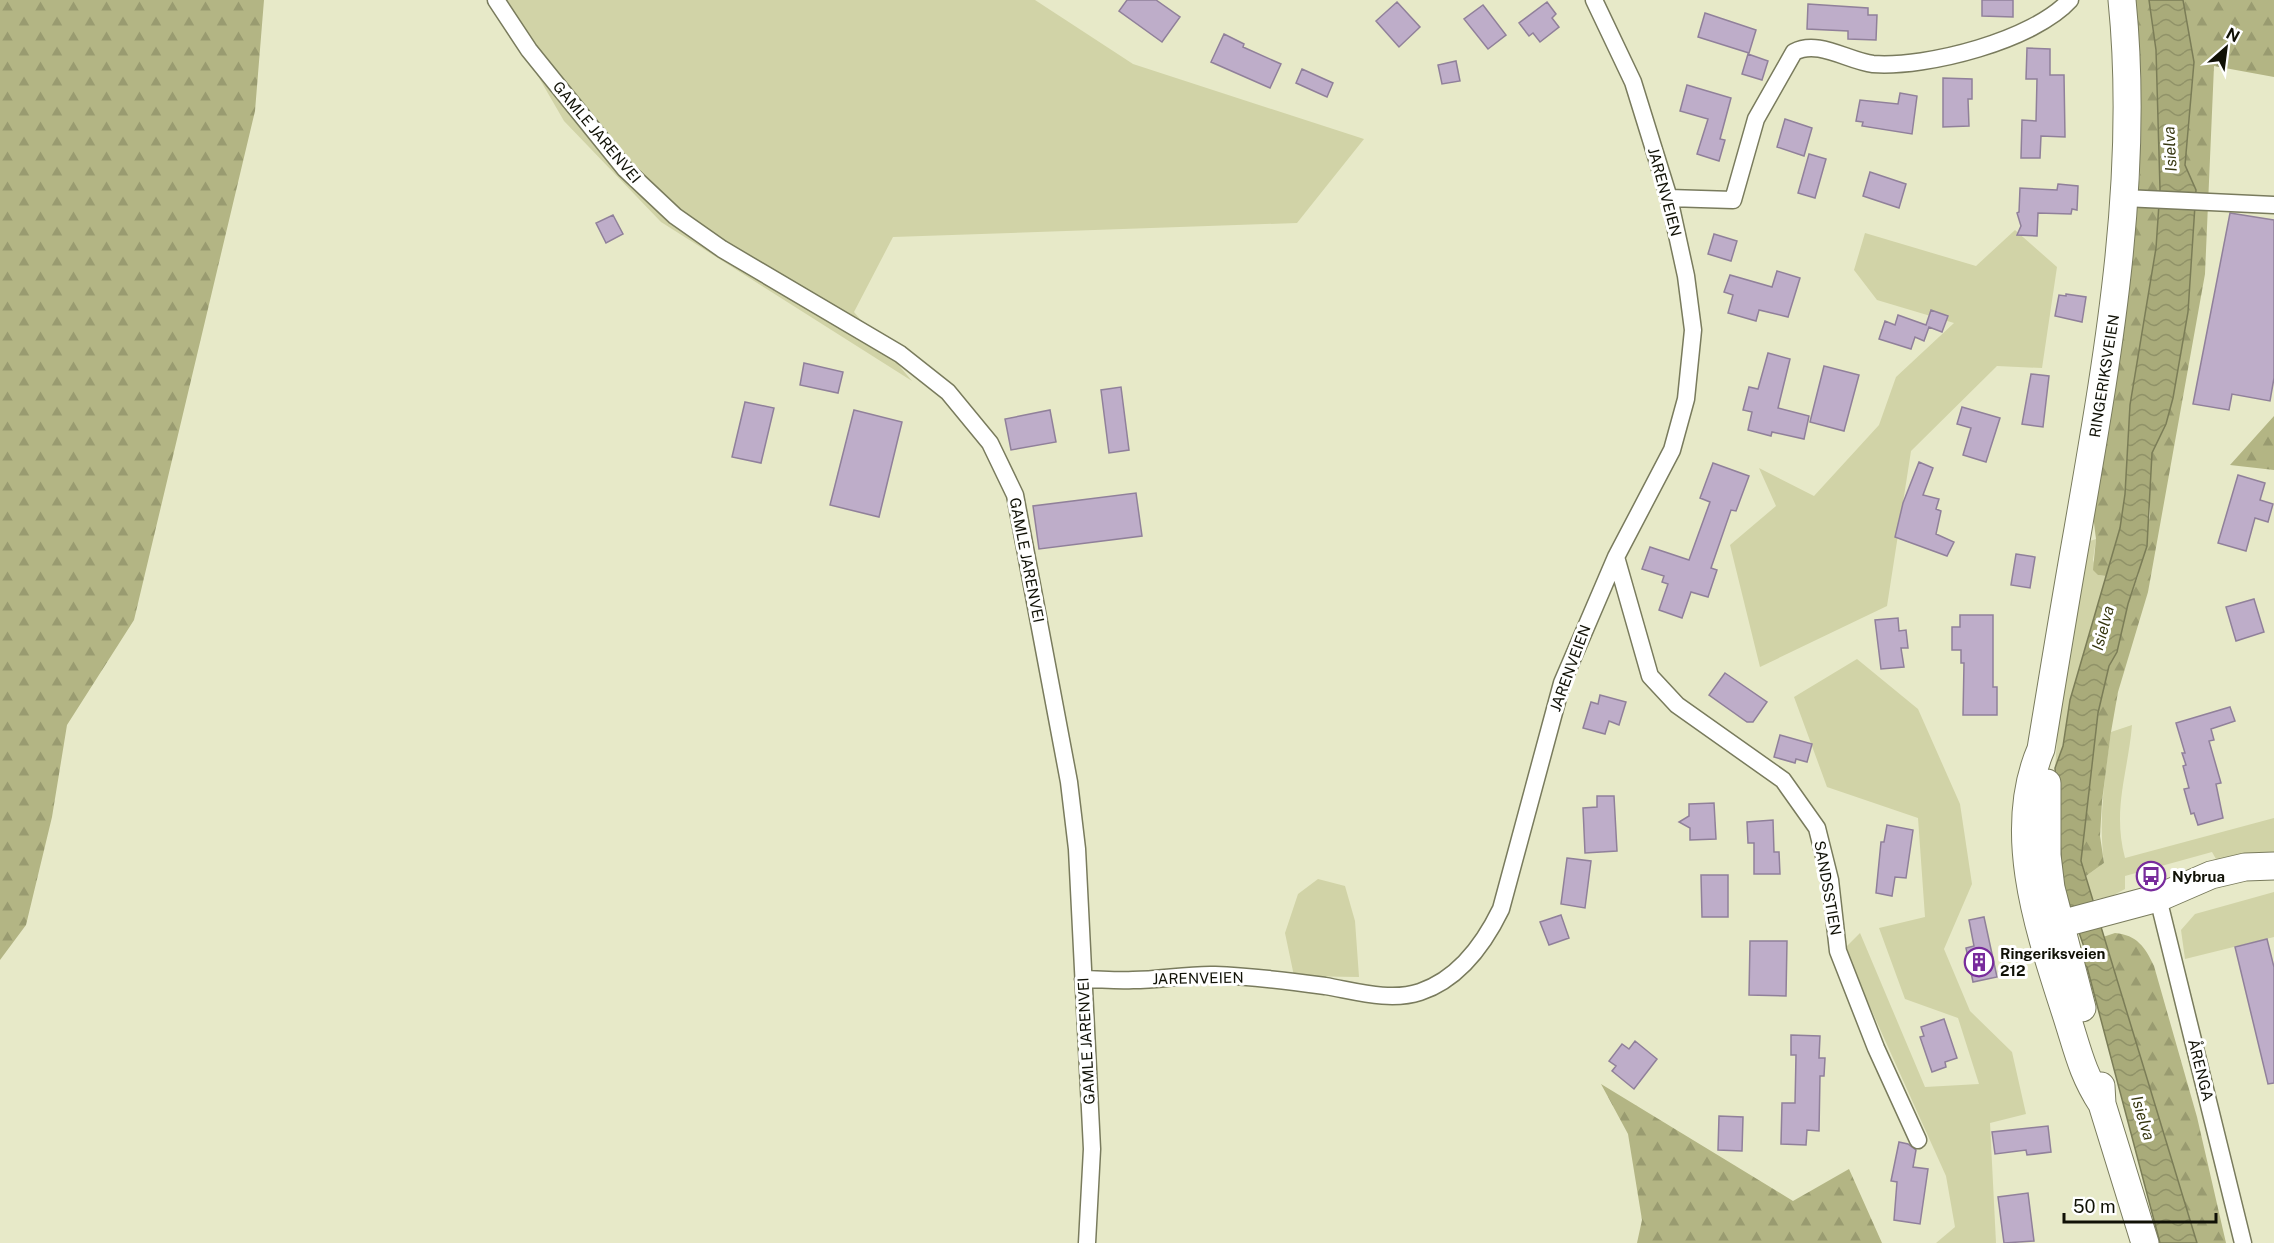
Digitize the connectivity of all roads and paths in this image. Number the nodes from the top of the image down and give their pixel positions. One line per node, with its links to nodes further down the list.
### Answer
1 (496, 0): 12 (street, GAMLE JARENVEI)
2 (1594, 0): 5 (street, JARENVEIEN)
3 (2070, 0): 5 (street)
4 (2122, 0): 6 (main road, RINGERIKSVEIEN)
5 (1669, 198): 8 (street, JARENVEIEN)
6 (2124, 198): 7 (street); 11 (main road, RINGERIKSVEIEN)
7 (2274, 206)
8 (1616, 556): 12 (street, JARENVEIEN); 13 (street, SANDSSTIEN)
9 (2272, 867): 10 (main road)
10 (2158, 898): 11 (main road); 16 (street, ÅRENGA)
11 (2057, 926): 15 (main road, RINGERIKSVEIEN)
12 (1083, 979): 14 (street, GAMLE JARENVEI)
13 (1918, 1140)
14 (1087, 1243)
15 (2145, 1243)
16 (2243, 1243)

